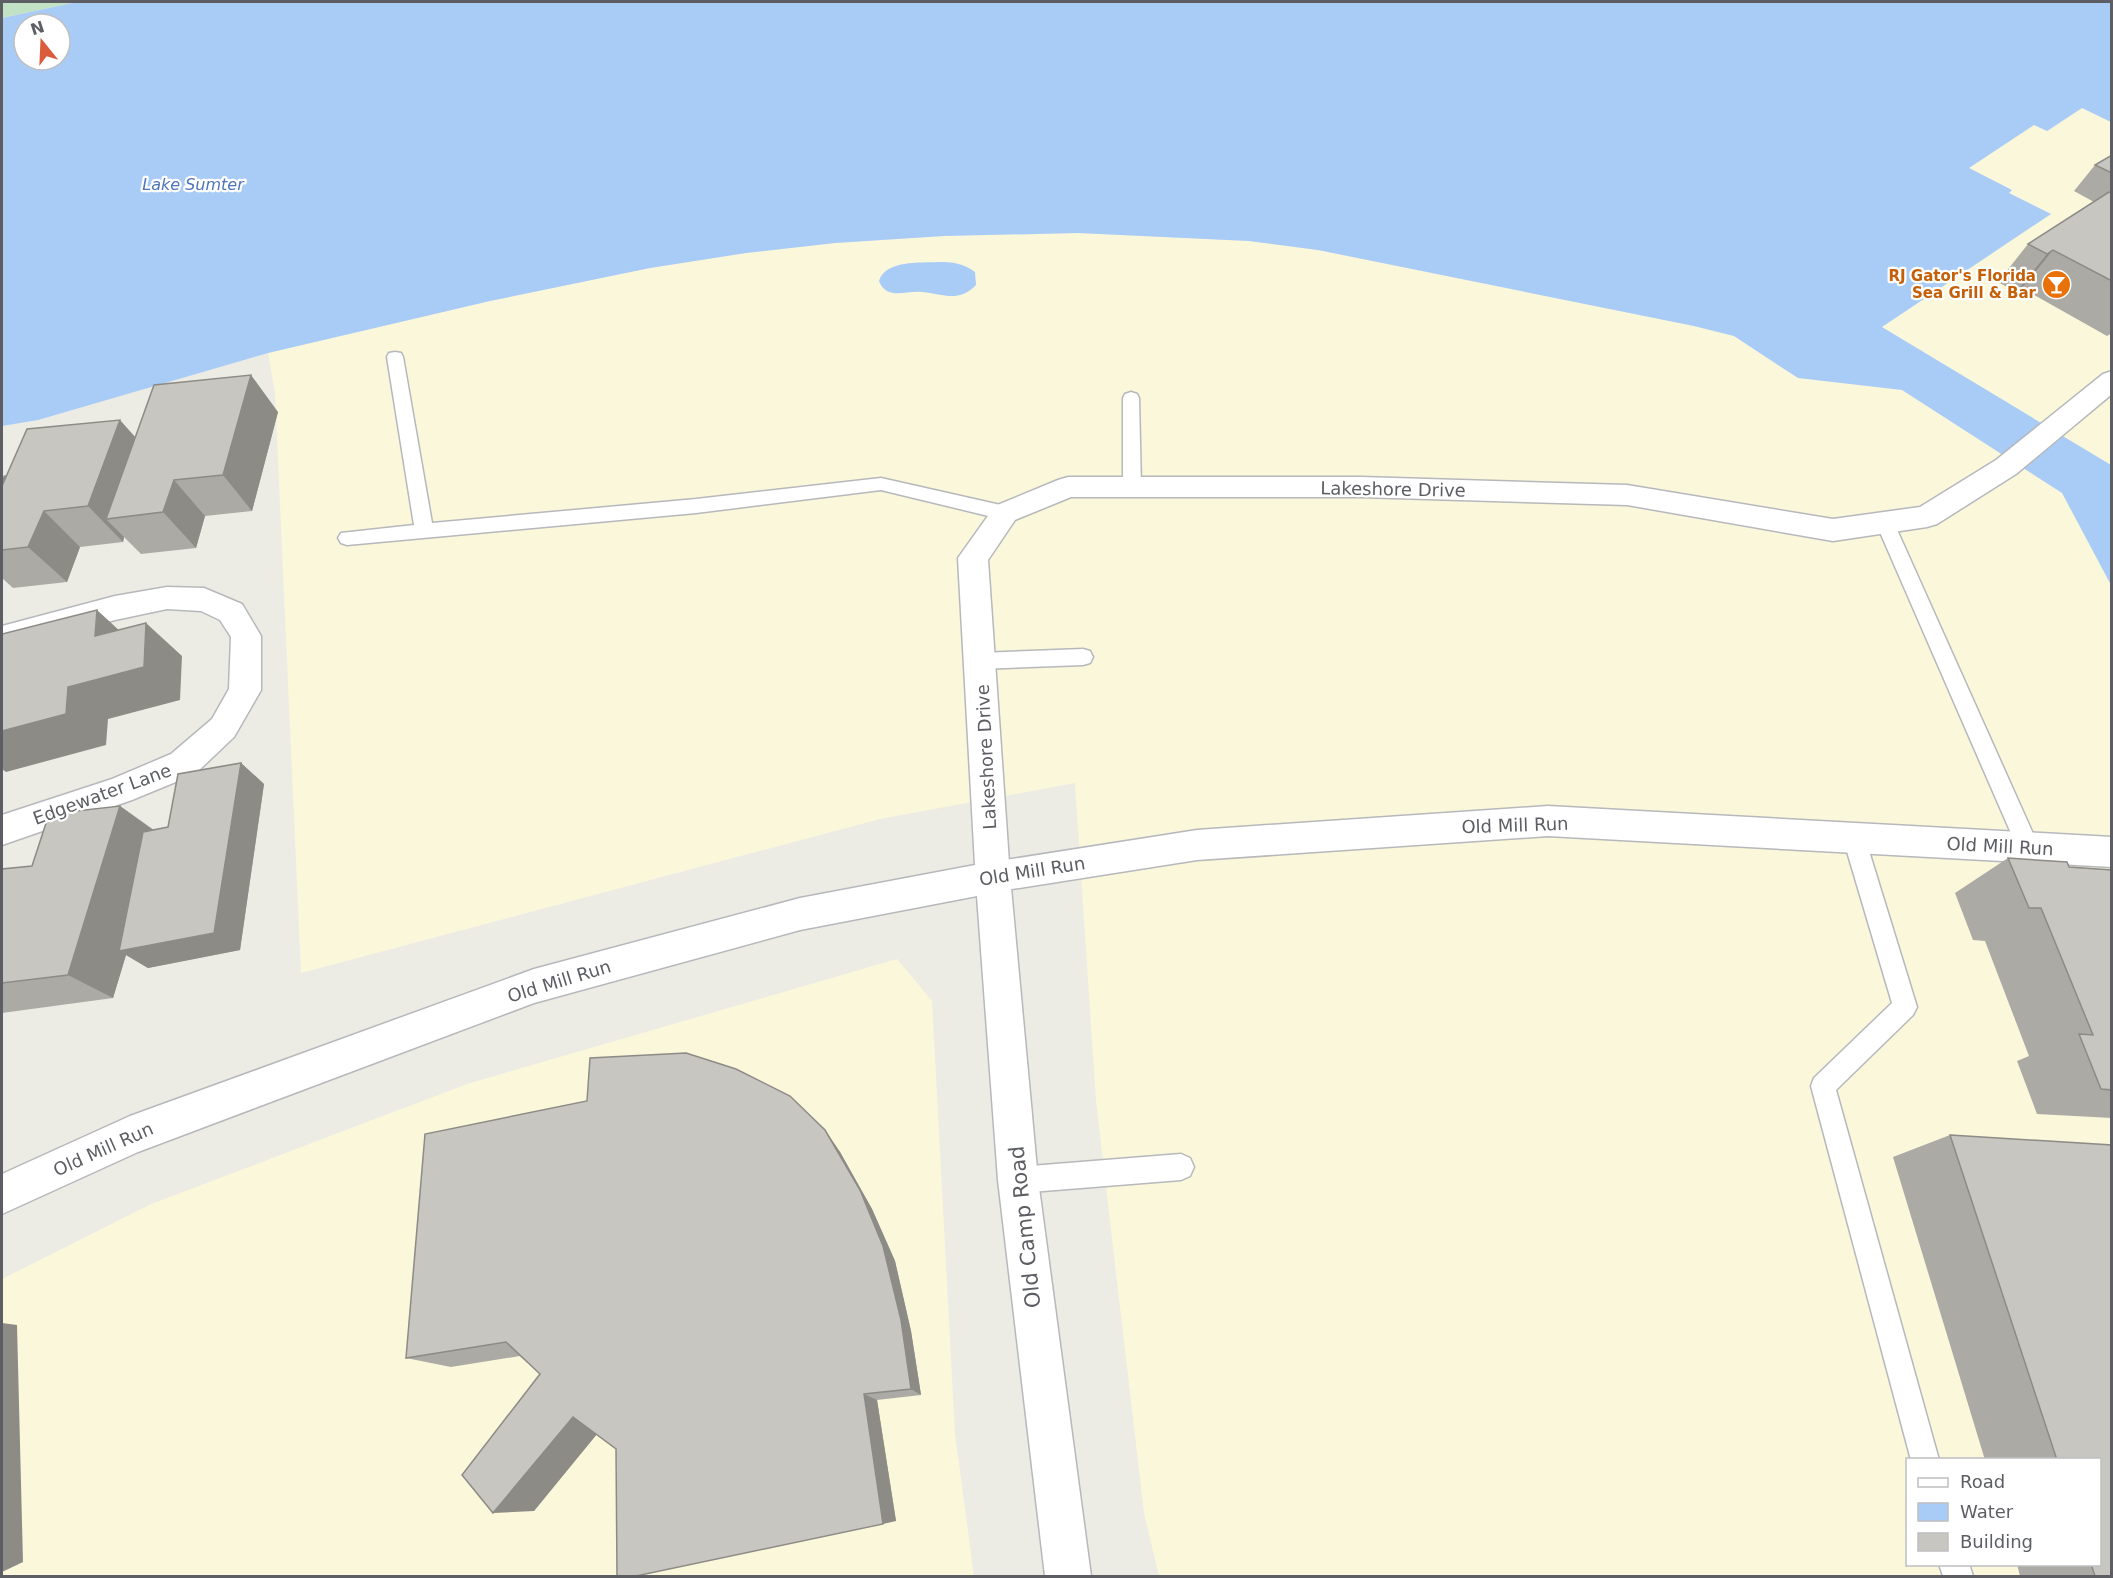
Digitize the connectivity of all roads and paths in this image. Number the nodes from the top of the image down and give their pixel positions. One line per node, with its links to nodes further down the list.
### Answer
1 (395, 357): 7 (lane)
2 (2112, 380): 6 (street, Lakeshore Drive)
3 (1131, 398): 4 (lane)
4 (1132, 487): 5 (street, Lakeshore Drive); 6 (street, Lakeshore Drive)
5 (1005, 513): 7 (lane); 11 (street, Lakeshore Drive)
6 (1885, 523): 14 (lane)
7 (424, 530): 8 (lane)
8 (347, 538)
9 (2, 638): 12 (street, Edgewater Lane)
10 (1083, 657): 11 (lane)
11 (980, 661): 16 (street, Lakeshore Drive)
12 (2, 830)
13 (1854, 837): 14 (street, Old Mill Run); 16 (street, Old Mill Run); 20 (lane)
14 (2028, 848): 15 (street, Old Mill Run)
15 (2112, 852)
16 (993, 877): 18 (street, Old Camp Road); 19 (street, Old Mill Run)
17 (1181, 1167): 18 (lane)
18 (1018, 1180): 21 (street, Old Camp Road)
19 (2, 1194)
20 (1924, 1458)
21 (1068, 1576)

